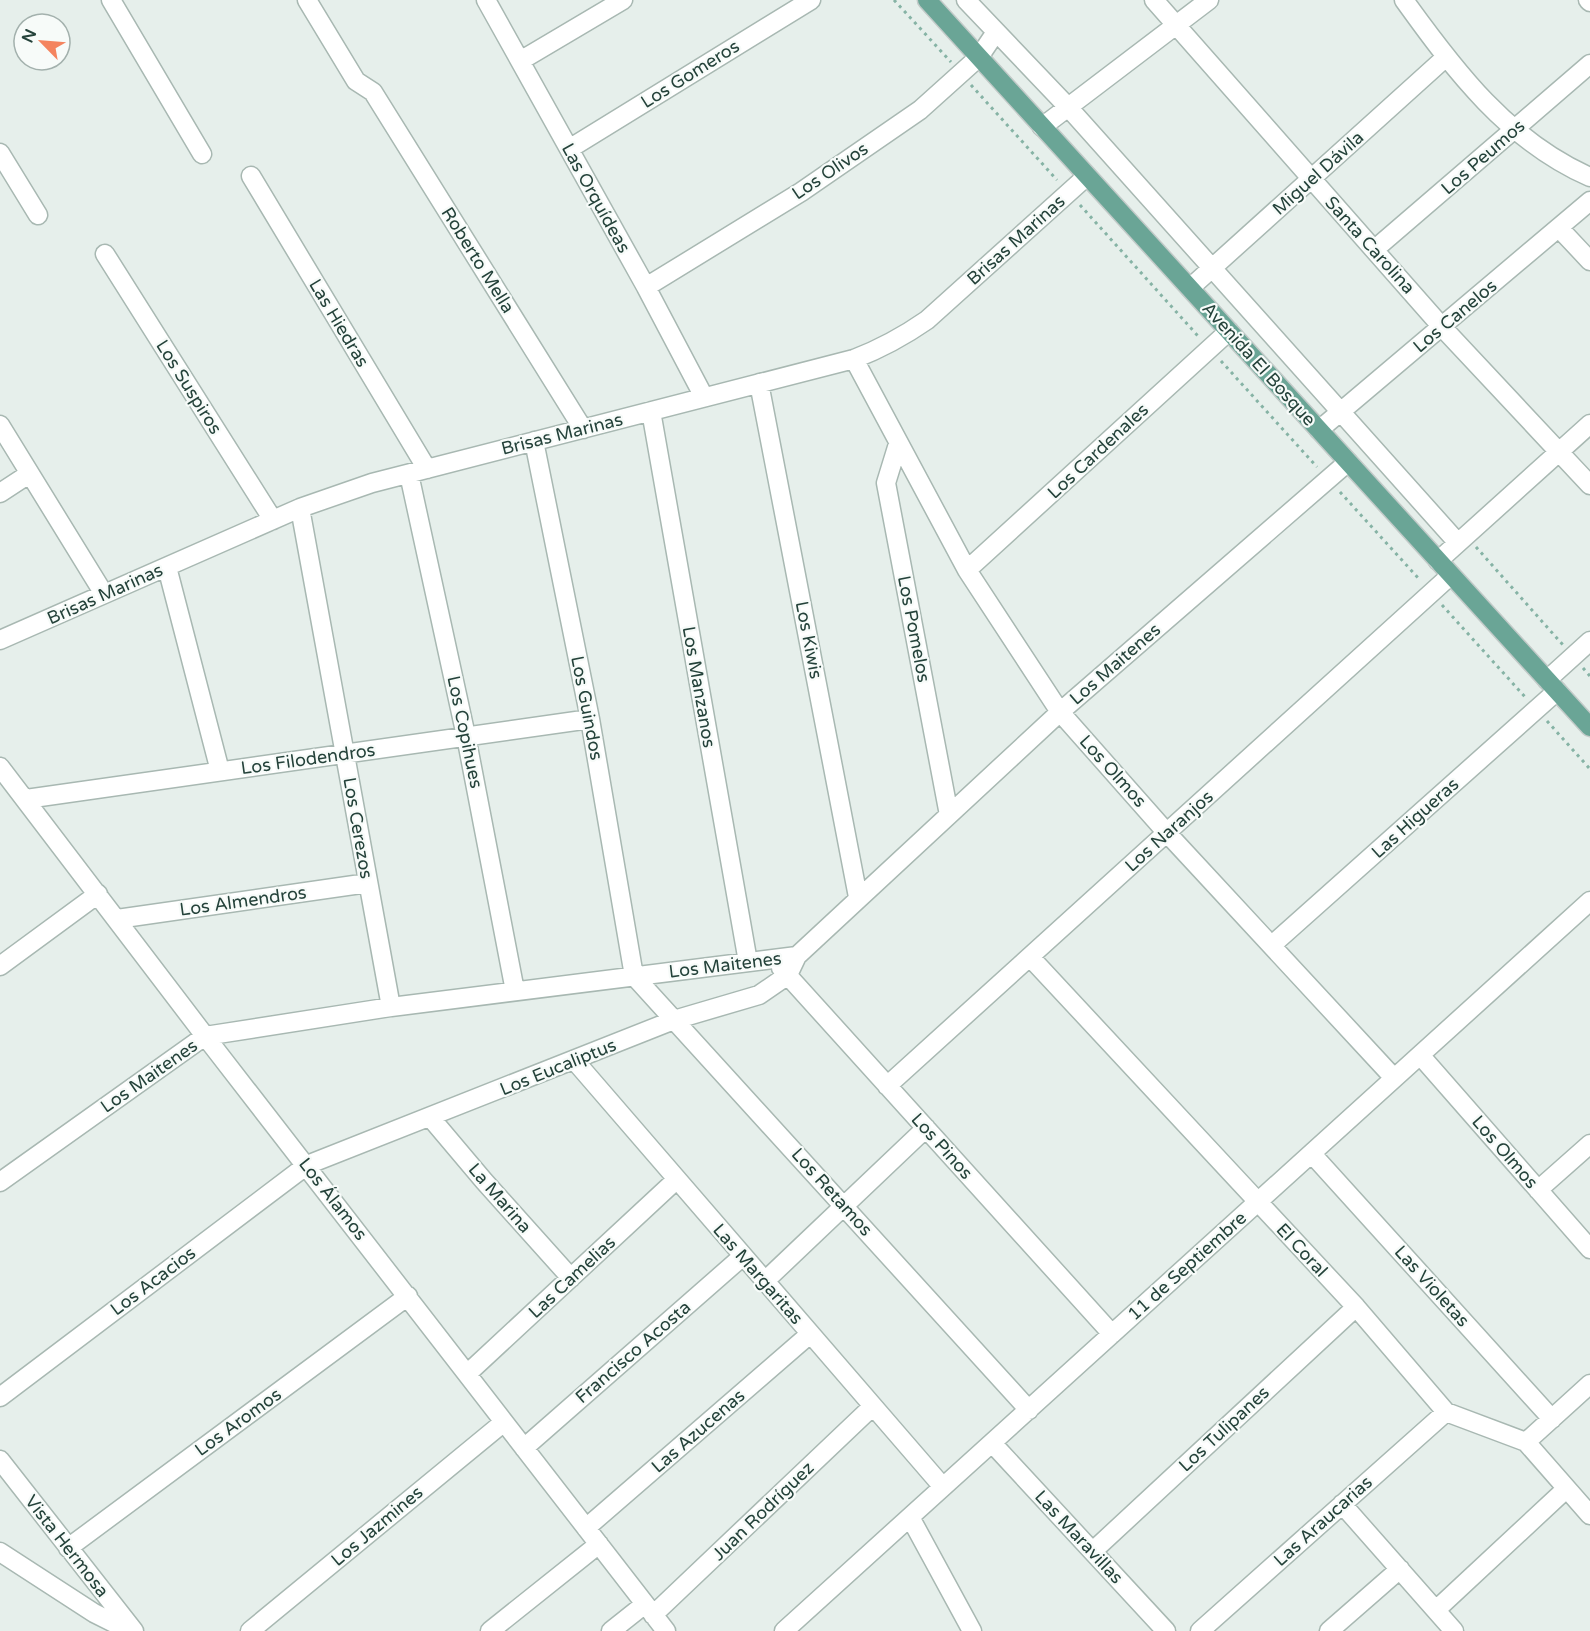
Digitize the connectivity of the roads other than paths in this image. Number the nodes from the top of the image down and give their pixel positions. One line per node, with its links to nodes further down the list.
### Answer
1 (111, 0): 22 (street)
2 (307, 0): 45 (street, Roberto Mella)
3 (486, 0): 15 (street, Las Orquídeas)
4 (623, 0): 15 (street)
5 (811, 0): 20 (street, Los Gomeros)
6 (927, 0): 13 (main road, Avenida El Bosque)
7 (966, 0): 12 (street, Avenida El Bosque)
8 (1154, 0): 11 (street, Santa Carolina)
9 (1209, 0): 11 (street)
10 (1404, 0): 14 (street)
11 (1177, 25): 17 (street); 26 (street, Santa Carolina)
12 (996, 32): 13 (street, Los Olivos); 17 (street, Avenida El Bosque)
13 (979, 57): 18 (main road, Avenida El Bosque); 34 (street, Los Olivos)
14 (1446, 57): 19 (street); 26 (street, Miguel Dávila)
15 (520, 61): 20 (street, Las Orquídeas)
16 (1590, 64): 19 (street, Los Peumos)
17 (1068, 107): 18 (street); 33 (street, Avenida El Bosque)
18 (1042, 127): 24 (main road, Avenida El Bosque)
19 (1514, 130): 25 (street); 30 (street, Los Peumos)
20 (569, 149): 34 (street, Las Orquídeas)
21 (0, 153): 28 (street)
22 (202, 154)
23 (251, 176): 51 (street, Las Hiedras)
24 (1088, 176): 35 (main road, Avenida El Bosque); 38 (street, Brisas Marinas)
25 (1590, 177)
26 (1311, 179): 30 (street, Santa Carolina); 33 (street, Miguel Dávila)
27 (1590, 201): 29 (street, Los Canelos)
28 (38, 215)
29 (1559, 228): 32 (street); 36 (street, Los Canelos)
30 (1375, 249): 36 (street, Santa Carolina)
31 (105, 254): 57 (street, Los Suspiros)
32 (1590, 261)
33 (1212, 269): 35 (street, Miguel Dávila); 42 (street, Avenida El Bosque)
34 (646, 286): 40 (street, Las Orquídeas)
35 (1190, 288): 37 (main road, Avenida El Bosque)
36 (1442, 327): 42 (street, Los Canelos); 49 (street, Santa Carolina)
37 (1229, 331): 46 (main road, Avenida El Bosque); 61 (street, Los Cardenales)
38 (854, 358): 39 (street, Brisas Marinas); 48 (street, Los Olmos)
39 (759, 383): 40 (street, Brisas Marinas); 79 (street, Los Kiwis)
40 (704, 397): 41 (street, Brisas Marinas)
41 (651, 411): 45 (street, Brisas Marinas); 86 (street, Los Manzanos)
42 (1341, 411): 46 (street, Los Canelos); 58 (street, Avenida El Bosque)
43 (1590, 424): 49 (street)
44 (0, 425): 52 (street)
45 (582, 429): 47 (street, Brisas Marinas)
46 (1319, 430): 50 (main road, Avenida El Bosque)
47 (534, 441): 51 (street, Brisas Marinas); 68 (street, Los Guindos)
48 (898, 444): 61 (street, Los Olmos); 75 (street, Los Pomelos)
49 (1560, 452): 54 (street, Santa Carolina); 58 (street)
50 (1348, 462): 59 (main road, Avenida El Bosque); 67 (street, Los Maitenes)
51 (427, 469): 53 (street, Brisas Marinas)
52 (29, 474): 55 (street); 63 (street)
53 (409, 474): 56 (street, Brisas Marinas); 70 (street, Los Copihues)
54 (1590, 485)
55 (0, 493)
56 (300, 508): 57 (street, Brisas Marinas); 71 (street, Los Cerezos)
57 (273, 520): 60 (street, Brisas Marinas)
58 (1458, 543): 59 (street)
59 (1438, 561): 62 (main road, Avenida El Bosque)
60 (167, 567): 63 (street, Brisas Marinas); 73 (street)
61 (967, 570): 67 (street, Los Olmos)
62 (1451, 575): 66 (main road, Avenida El Bosque); 76 (street, Los Naranjos)
63 (104, 594): 64 (street, Brisas Marinas)
64 (0, 640)
65 (1590, 641): 66 (street, Las Higueras)
66 (1552, 686): 69 (main road, Avenida El Bosque); 82 (street, Las Higueras)
67 (1060, 712): 75 (street, Los Maitenes); 76 (street, Los Olmos)
68 (590, 719): 70 (street, Los Filodendros); 89 (street, Los Guindos)
69 (1590, 727)
70 (466, 736): 71 (street, Los Filodendros); 90 (street, Los Copihues)
71 (345, 754): 73 (street, Los Filodendros); 77 (street, Los Cerezos)
72 (0, 767): 74 (street, Los Álamos)
73 (220, 771): 74 (street, Los Filodendros)
74 (26, 799): 78 (street, Los Álamos)
75 (949, 815): 79 (street, Los Maitenes)
76 (1167, 833): 82 (street, Los Olmos); 84 (street, Los Naranjos)
77 (368, 883): 81 (street, Los Almendros); 91 (street, Los Cerezos)
78 (98, 894): 81 (street, Los Álamos); 87 (street)
79 (858, 897): 83 (street, Los Maitenes)
80 (1590, 901): 94 (street, 11 de Septiembre)
81 (117, 919): 93 (street, Los Álamos)
82 (1272, 945): 96 (street, Los Olmos)
83 (797, 956): 85 (street, Los Maitenes); 88 (street, Los Eucaliptus)
84 (1030, 957): 97 (street, Los Naranjos); 106 (street, El Coral)
85 (772, 959): 86 (street, Los Maitenes); 88 (street, Los Pinos)
86 (748, 962): 89 (street, Los Maitenes)
87 (0, 966)
88 (788, 975): 92 (street, Los Eucaliptus); 97 (street, Los Pinos)
89 (634, 976): 90 (street, Los Maitenes); 92 (street, Los Retamos)
90 (515, 992): 91 (street, Los Maitenes)
91 (391, 1007): 93 (street, Los Maitenes)
92 (674, 1020): 95 (street, Los Eucaliptus); 107 (street, Los Retamos)
93 (205, 1036): 102 (street, Los Álamos); 104 (street, Los Maitenes)
94 (1420, 1055): 96 (street, 11 de Septiembre); 105 (street, Los Olmos)
95 (575, 1061): 98 (street, Los Eucaliptus); 103 (street, Las Margaritas)
96 (1394, 1078): 101 (street, 11 de Septiembre)
97 (887, 1086): 99 (street, Los Pinos)
98 (430, 1117): 102 (street, Los Eucaliptus); 110 (street, La Marina)
99 (926, 1128): 107 (street); 115 (street, Los Pinos)
100 (1590, 1144): 105 (street)
101 (1312, 1154): 106 (street, 11 de Septiembre); 122 (street, Las Violetas)
102 (307, 1165): 112 (street, Los Álamos); 118 (street, Los Acacios)
103 (676, 1180): 109 (street, Las Margaritas); 110 (street, Las Camelias)
104 (0, 1182)
105 (1539, 1190): 108 (street, Los Olmos)
106 (1257, 1203): 113 (street, El Coral); 115 (street, 11 de Septiembre)
107 (844, 1206): 111 (street); 120 (street, Los Retamos)
108 (1590, 1249)
109 (743, 1256): 111 (street, Las Margaritas); 126 (street, Francisco Acosta)
110 (571, 1278): 116 (street, Las Camelias)
111 (765, 1281): 114 (street, Las Margaritas)
112 (408, 1296): 116 (street, Los Álamos); 135 (street, Los Aromos)
113 (1356, 1307): 121 (street, El Coral); 136 (street, Los Tulipanes)
114 (810, 1334): 119 (street, Las Margaritas); 133 (street, Las Azucenas)
115 (1112, 1334): 120 (street, 11 de Septiembre)
116 (467, 1374): 123 (street, Los Álamos)
117 (1590, 1384): 122 (street)
118 (0, 1397)
119 (873, 1406): 128 (street, Las Margaritas); 139 (street, Juan Rodríguez)
120 (1029, 1410): 125 (street, 11 de Septiembre)
121 (1446, 1412): 124 (street, El Coral); 130 (street, Las Araucarias)
122 (1552, 1419): 124 (street)
123 (504, 1422): 126 (street, Los Álamos); 142 (street, Los Jazmines)
124 (1526, 1442): 129 (street, El Coral)
125 (992, 1443): 128 (street, 11 de Septiembre); 136 (street, Las Maravillas)
126 (524, 1448): 133 (street, Los Álamos)
127 (0, 1460): 135 (street, Vista Hermosa)
128 (943, 1487): 132 (street, 11 de Septiembre)
129 (1566, 1489): 131 (street, El Coral); 140 (street)
130 (1342, 1504): 138 (street); 149 (street, Las Araucarias)
131 (1590, 1515)
132 (909, 1517): 146 (street, 11 de Septiembre); 147 (street)
133 (586, 1528): 134 (street, Los Álamos)
134 (598, 1544): 139 (street, Los Álamos); 143 (street)
135 (68, 1548): 141 (street, Vista Hermosa)
136 (1093, 1551): 148 (street, Las Maravillas)
137 (0, 1552): 141 (street)
138 (1400, 1569): 140 (street); 150 (street)
139 (649, 1610): 144 (street, Juan Rodríguez); 145 (street, Los Álamos)
140 (1436, 1610): 151 (street)
141 (132, 1631)
142 (250, 1631)
143 (490, 1631)
144 (611, 1631)
145 (666, 1631)
146 (784, 1631)
147 (972, 1631)
148 (1166, 1631)
149 (1200, 1631)
150 (1329, 1631)
151 (1454, 1631)

